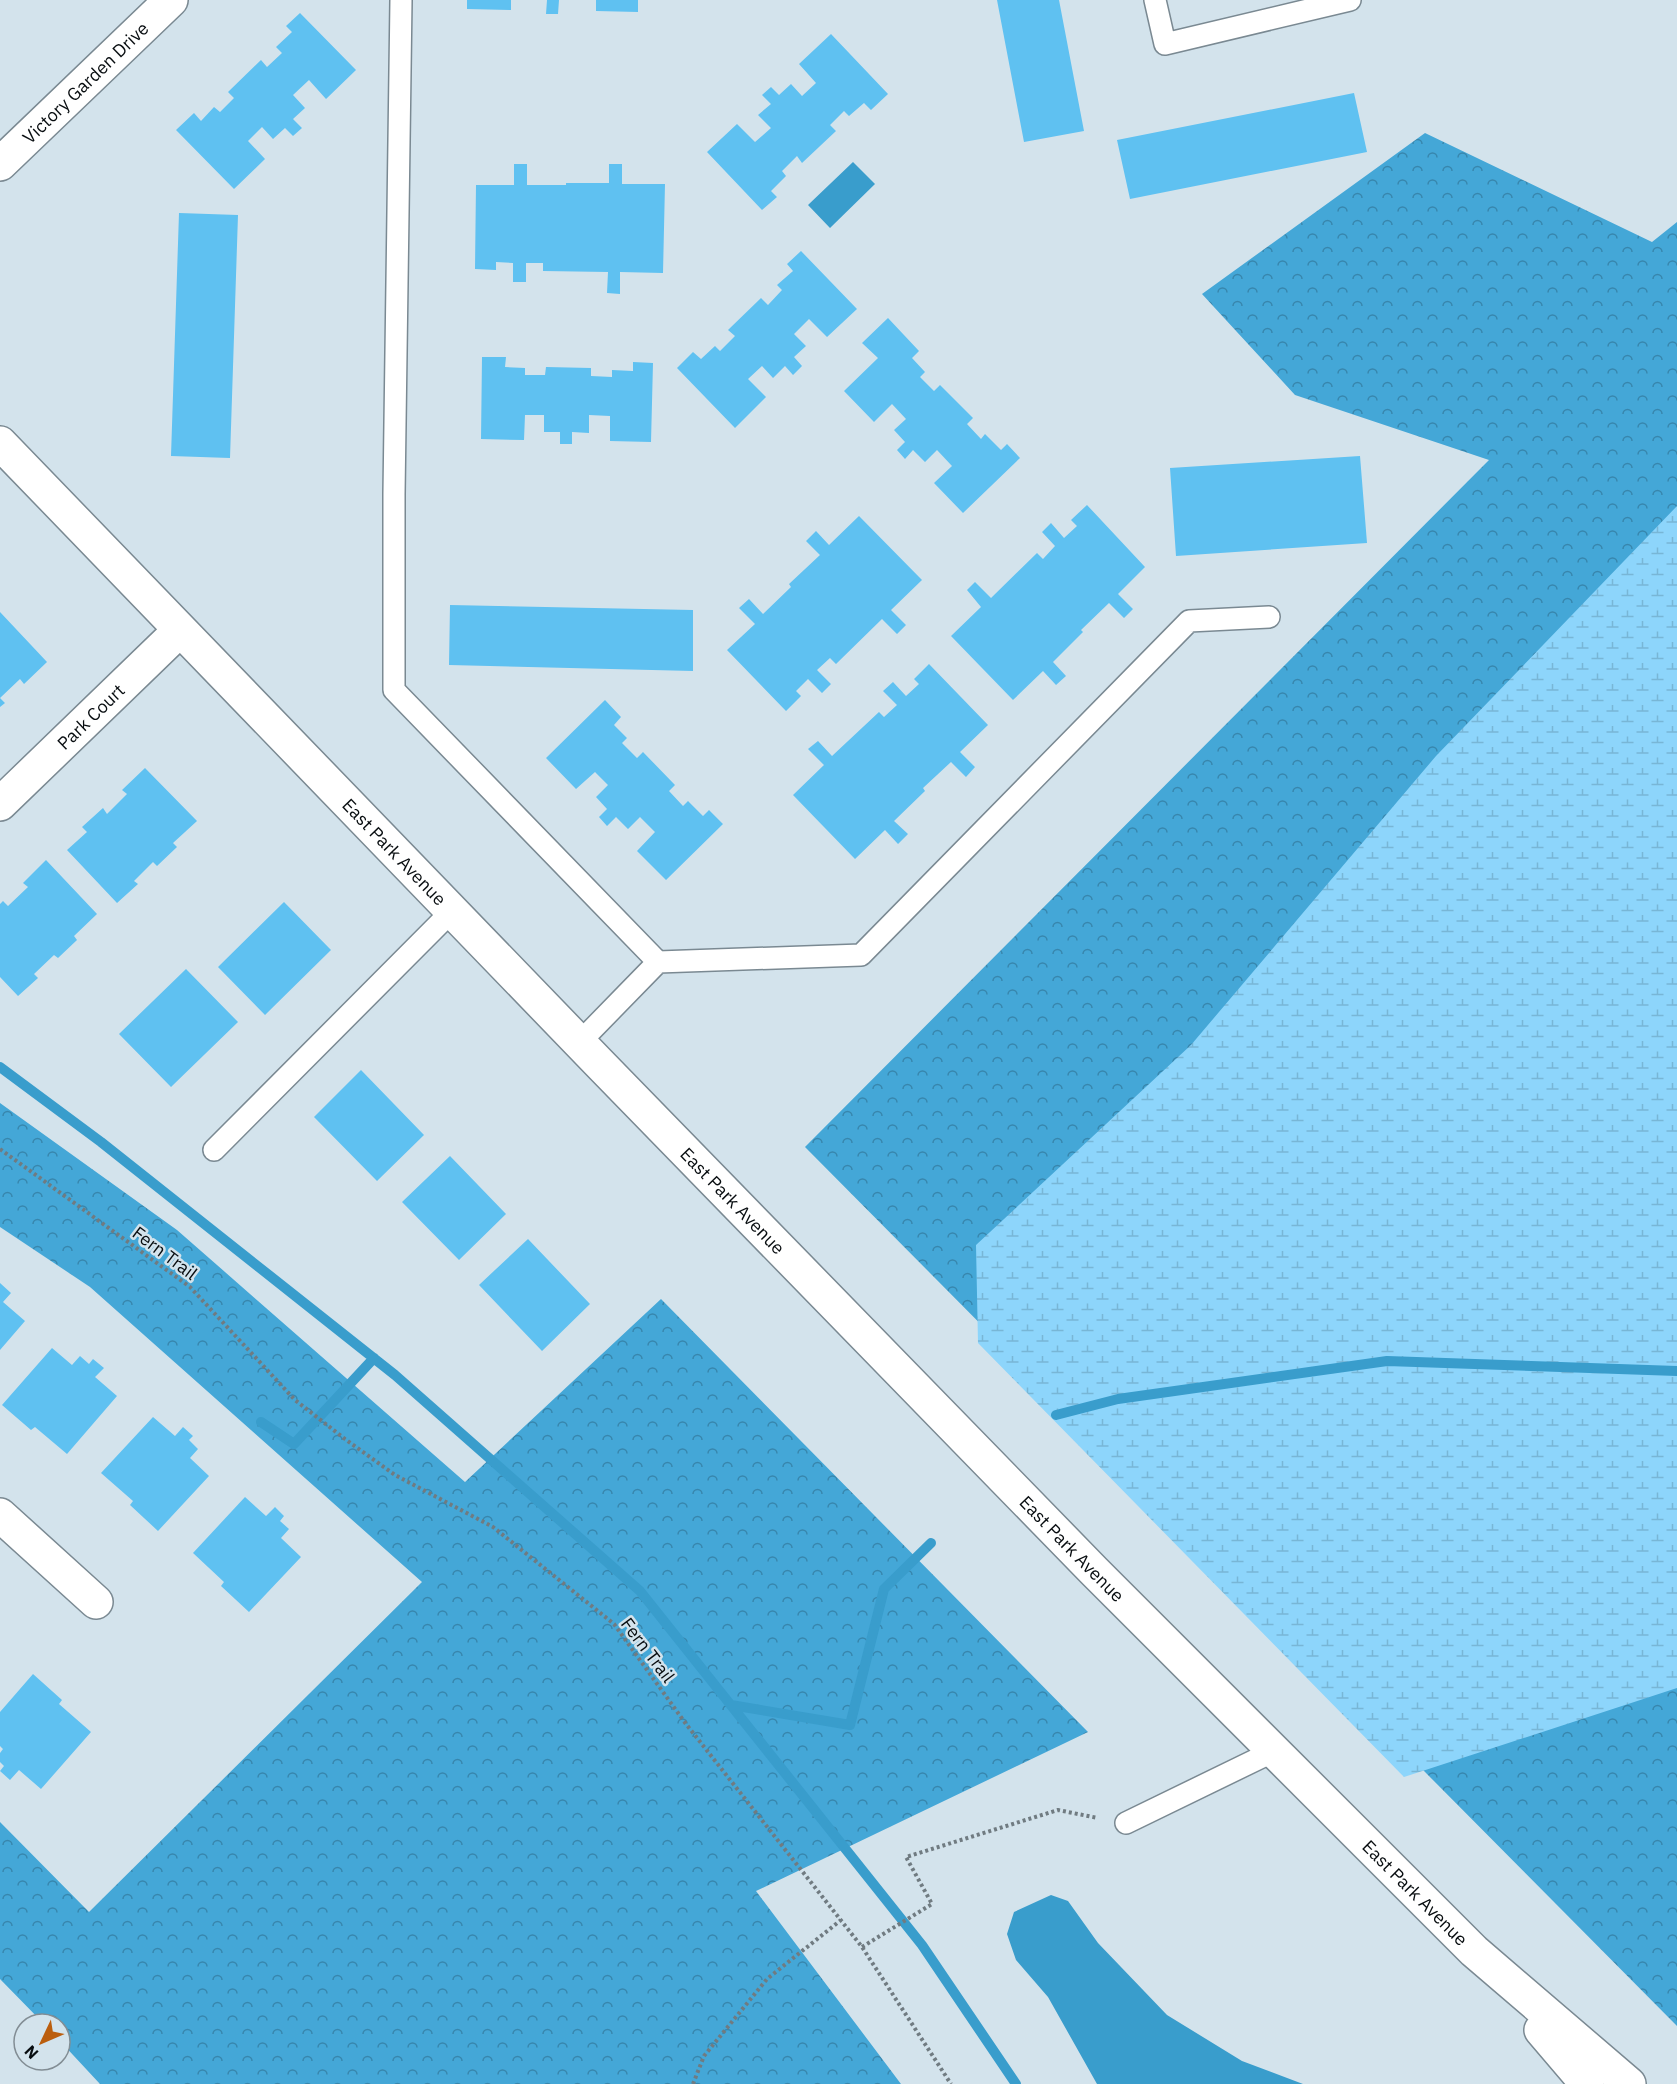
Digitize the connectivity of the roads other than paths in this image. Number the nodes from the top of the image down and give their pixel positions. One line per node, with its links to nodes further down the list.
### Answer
1 (401, 0): 11 (lane)
2 (1155, 0): 3 (lane)
3 (1350, 0)
4 (168, 1): 5 (main road, Victory Garden Drive)
5 (0, 164)
6 (0, 443): 8 (main road, East Park Avenue)
7 (1269, 617): 11 (lane)
8 (180, 630): 9 (main road, Park Court); 10 (main road, East Park Avenue)
9 (0, 804)
10 (452, 911): 12 (main road, East Park Avenue); 13 (lane)
11 (658, 962): 12 (lane)
12 (579, 1043): 16 (main road, East Park Avenue)
13 (214, 1150)
14 (0, 1515): 15 (main road)
15 (96, 1602)
16 (1274, 1751): 17 (lane); 18 (main road, East Park Avenue)
17 (1126, 1823)
18 (1474, 1951): 19 (main road, East Park Avenue); 20 (main road, East Park Avenue)
19 (1587, 2084)
20 (1629, 2084)

